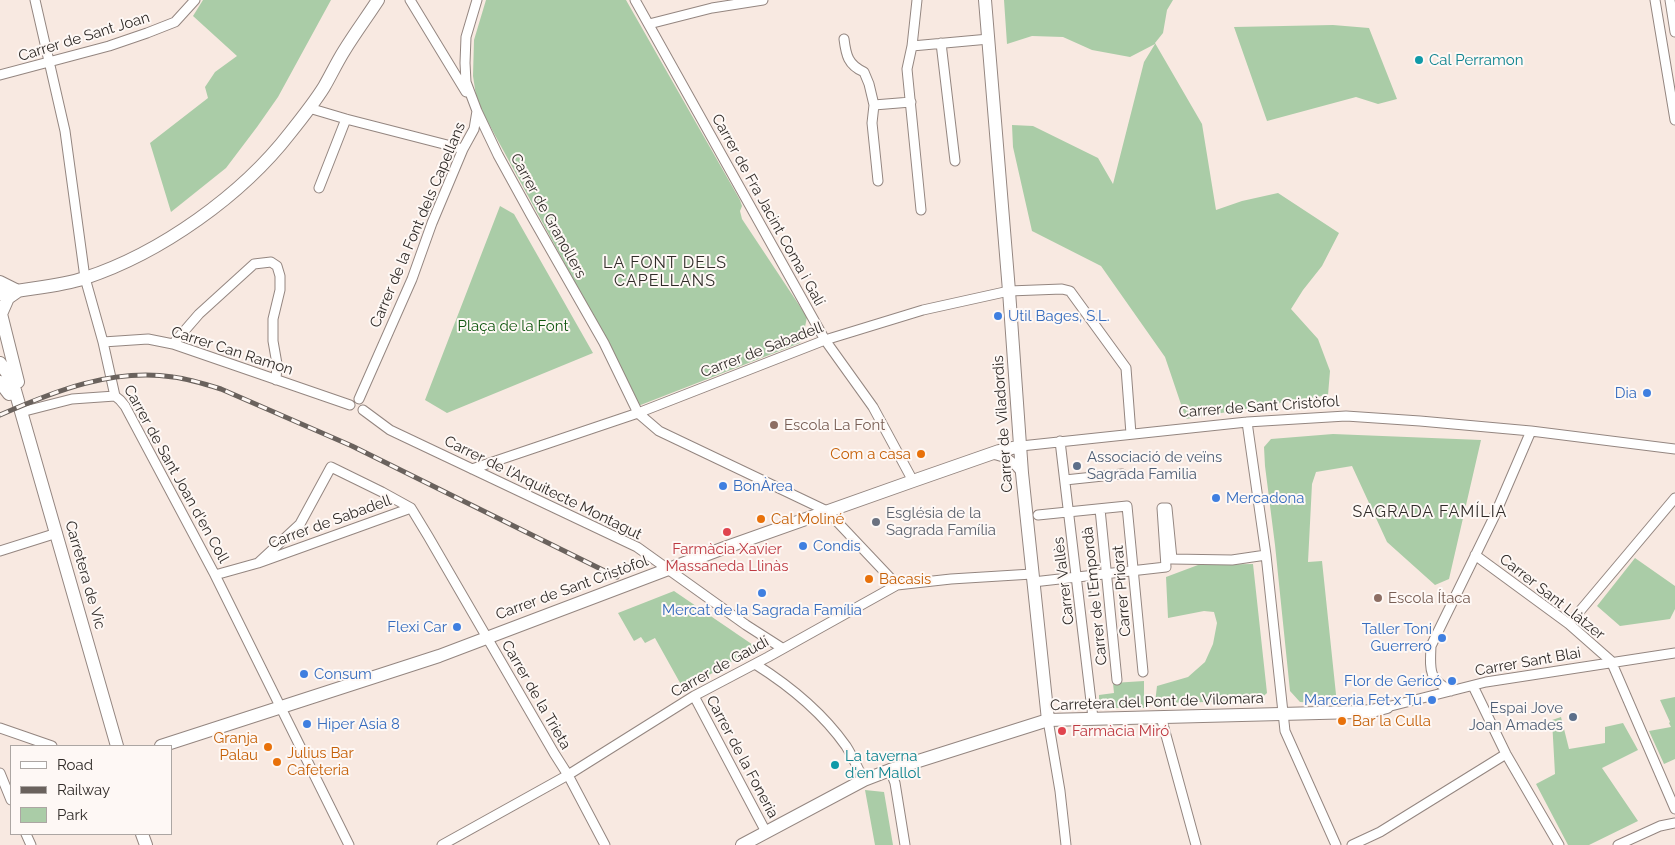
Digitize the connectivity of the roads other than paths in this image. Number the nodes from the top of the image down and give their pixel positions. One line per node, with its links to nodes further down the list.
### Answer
1 (35, 0): 19 (street, Carrer de Sant Joan d'en Coll)
2 (195, 0): 19 (street, Carrer de Sant Joan)
3 (378, 0): 23 (street)
4 (410, 0): 24 (street)
5 (477, 0): 24 (street, Carrer de la Font dels Capellans)
6 (636, 0): 13 (street, Carrer de Fra Jacint Coma i Galí)
7 (763, 0): 12 (street)
8 (917, 0): 18 (street)
9 (985, 0): 16 (street, Carrer de Viladordis)
10 (1655, 0): 26 (street)
11 (1670, 0): 14 (street)
12 (711, 4): 13 (street)
13 (649, 24): 37 (street, Carrer de Fra Jacint Coma i Galí)
14 (1675, 32)
15 (844, 39): 22 (street)
16 (989, 40): 17 (street); 35 (street, Carrer de Viladordis)
17 (941, 43): 18 (street); 28 (street)
18 (912, 46): 21 (street)
19 (49, 61): 20 (street, Carrer de Sant Joan); 32 (street, Carrer de Sant Joan d'en Coll)
20 (0, 75)
21 (911, 102): 22 (street); 31 (street)
22 (874, 105): 29 (street)
23 (309, 108): 25 (street); 32 (street)
24 (477, 111): 27 (street, Carrer de la Font dels Capellans); 50 (street, Carrer de Granollers)
25 (346, 119): 27 (street); 30 (street)
26 (1675, 120)
27 (463, 149): 46 (street, Carrer de la Font dels Capellans)
28 (955, 161)
29 (878, 181)
30 (319, 188)
31 (921, 210)
32 (85, 278): 34 (street); 38 (street, Carrer de Sant Joan d'en Coll)
33 (0, 282): 34 (street)
34 (18, 291): 36 (street); 49 (street)
35 (1009, 291): 37 (street, Carrer de Sabadell); 53 (street, Carrer de Sabadell); 55 (street, Carrer de Viladordis)
36 (0, 294)
37 (825, 340): 50 (street, Carrer de Sabadell); 62 (street, Carrer de Fra Jacint Coma i Galí)
38 (103, 342): 39 (street, Carrer Can Ramon); 45 (street, Carrer de Sant Joan d'en Coll)
39 (173, 344): 42 (street, Carrer Can Ramon); 42 (street)
40 (0, 363): 49 (street)
41 (0, 376): 44 (street)
42 (276, 380): 47 (street, Carrer Can Ramon)
43 (0, 382): 44 (street)
44 (10, 394): 49 (street)
45 (115, 396): 49 (street); 77 (street, Carrer de Sant Joan d'en Coll)
46 (359, 399): 47 (street); 48 (street)
47 (350, 405): 48 (street)
48 (363, 410): 58 (street, Carrer de l'Arquitecte Montagut)
49 (21, 412): 69 (street, Carretera de Vic)
50 (638, 413): 58 (street, Carrer de Sabadell); 66 (street)
51 (1247, 422): 52 (street, Carrer de Sant Cristòfol); 53 (street, Carrer de Sant Cristòfol); 71 (street)
52 (1531, 431): 56 (street); 72 (street)
53 (1131, 434): 54 (street, Carrer de Sant Cristòfol)
54 (1060, 441): 55 (street, Carrer de Sant Cristòfol); 61 (street, Carrer Vallès)
55 (1021, 446): 57 (street, Carrer de Sant Cristòfol); 59 (street, Carrer de Viladordis)
56 (1675, 449)
57 (991, 454): 59 (street); 62 (street, Carrer de Sant Cristòfol)
58 (472, 469): 74 (street, Carrer de l'Arquitecte Montagut)
59 (1022, 473): 79 (street, Carrer de Viladordis)
60 (1122, 474): 61 (street)
61 (1065, 480): 67 (street, Carrer Vallès)
62 (913, 481): 66 (street, Carrer de Sant Cristòfol)
63 (1675, 498): 81 (street)
64 (411, 508): 73 (street, Carrer de Sabadell); 73 (street); 82 (street, Carrer de la Trieta)
65 (1100, 509): 67 (street); 75 (street, Carrer Priorat); 76 (street, Carrer de l'Empordà)
66 (827, 511): 74 (street, Carrer de Sant Cristòfol); 80 (street)
67 (1069, 512): 68 (street); 78 (street, Carrer Vallès)
68 (1038, 515)
69 (57, 533): 70 (street); 100 (street, Carretera de Vic)
70 (0, 551)
71 (1266, 555): 75 (street, Carrer de Gaudí); 94 (street)
72 (1475, 555): 81 (street, Carrer Sant Llàtzer); 90 (street)
73 (258, 563): 77 (street)
74 (668, 570): 82 (street, Carrer de Sant Cristòfol); 83 (street, Carrer de l'Arquitecte Montagut)
75 (1134, 570): 76 (street, Carrer de Gaudí); 87 (street, Carrer Priorat)
76 (1106, 574): 78 (street, Carrer de Gaudí); 88 (street, Carrer de l'Empordà)
77 (215, 575): 92 (street, Carrer de Sant Joan d'en Coll)
78 (1077, 577): 79 (street, Carrer de Gaudí); 96 (street, Carrer Vallès)
79 (1032, 578): 80 (street, Carrer de Gaudí); 97 (street, Carrer de Viladordis)
80 (897, 585): 83 (street, Carrer de Gaudí)
81 (1569, 624): 85 (street, Carrer Sant Llàtzer)
82 (487, 637): 92 (street, Carrer de Sant Cristòfol); 105 (street, Carrer de la Trieta)
83 (782, 648): 86 (street, Carrer de Gaudí)
84 (1675, 653): 85 (street, Carrer Sant Blai)
85 (1611, 662): 89 (street, Carrer Sant Blai); 108 (street)
86 (755, 664): 91 (street, Carrer de Gaudí); 106 (street)
87 (1142, 672)
88 (1117, 680)
89 (1473, 686): 90 (street, Carrer Sant Blai); 102 (street)
90 (1452, 690): 93 (street, Carrer Sant Blai)
91 (694, 696): 105 (street, Carrer de Gaudí); 110 (street, Carrer de la Foneria)
92 (280, 707): 101 (street, Carrer de Sant Cristòfol); 112 (street, Carrer de Sant Joan d'en Coll)
93 (1388, 707): 94 (street, Carretera del Pont de Vilomara)
94 (1283, 714): 95 (street, Carretera del Pont de Vilomara); 118 (street)
95 (1161, 717): 96 (street, Carretera del Pont de Vilomara); 117 (street)
96 (1093, 718): 97 (street, Carretera del Pont de Vilomara)
97 (1048, 720): 103 (street, Carretera del Pont de Vilomara); 116 (street, Carrer de Viladordis)
98 (0, 728): 99 (street)
99 (49, 745)
100 (117, 745)
101 (164, 745)
102 (1506, 754): 119 (street); 120 (street)
103 (890, 770): 106 (street, Carretera del Pont de Vilomara); 115 (street)
104 (0, 773): 107 (street)
105 (568, 775): 113 (street, Carrer de Gaudí); 114 (street, Carrer de la Trieta)
106 (864, 780): 110 (street, Carretera del Pont de Vilomara)
107 (10, 798)
108 (1675, 808)
109 (1675, 823): 121 (street)
110 (766, 832): 111 (street, Carretera del Pont de Vilomara)
111 (748, 843)
112 (349, 845)
113 (442, 845)
114 (605, 845)
115 (905, 845)
116 (1066, 845)
117 (1196, 845)
118 (1336, 845)
119 (1352, 845)
120 (1559, 845)
121 (1618, 845)

